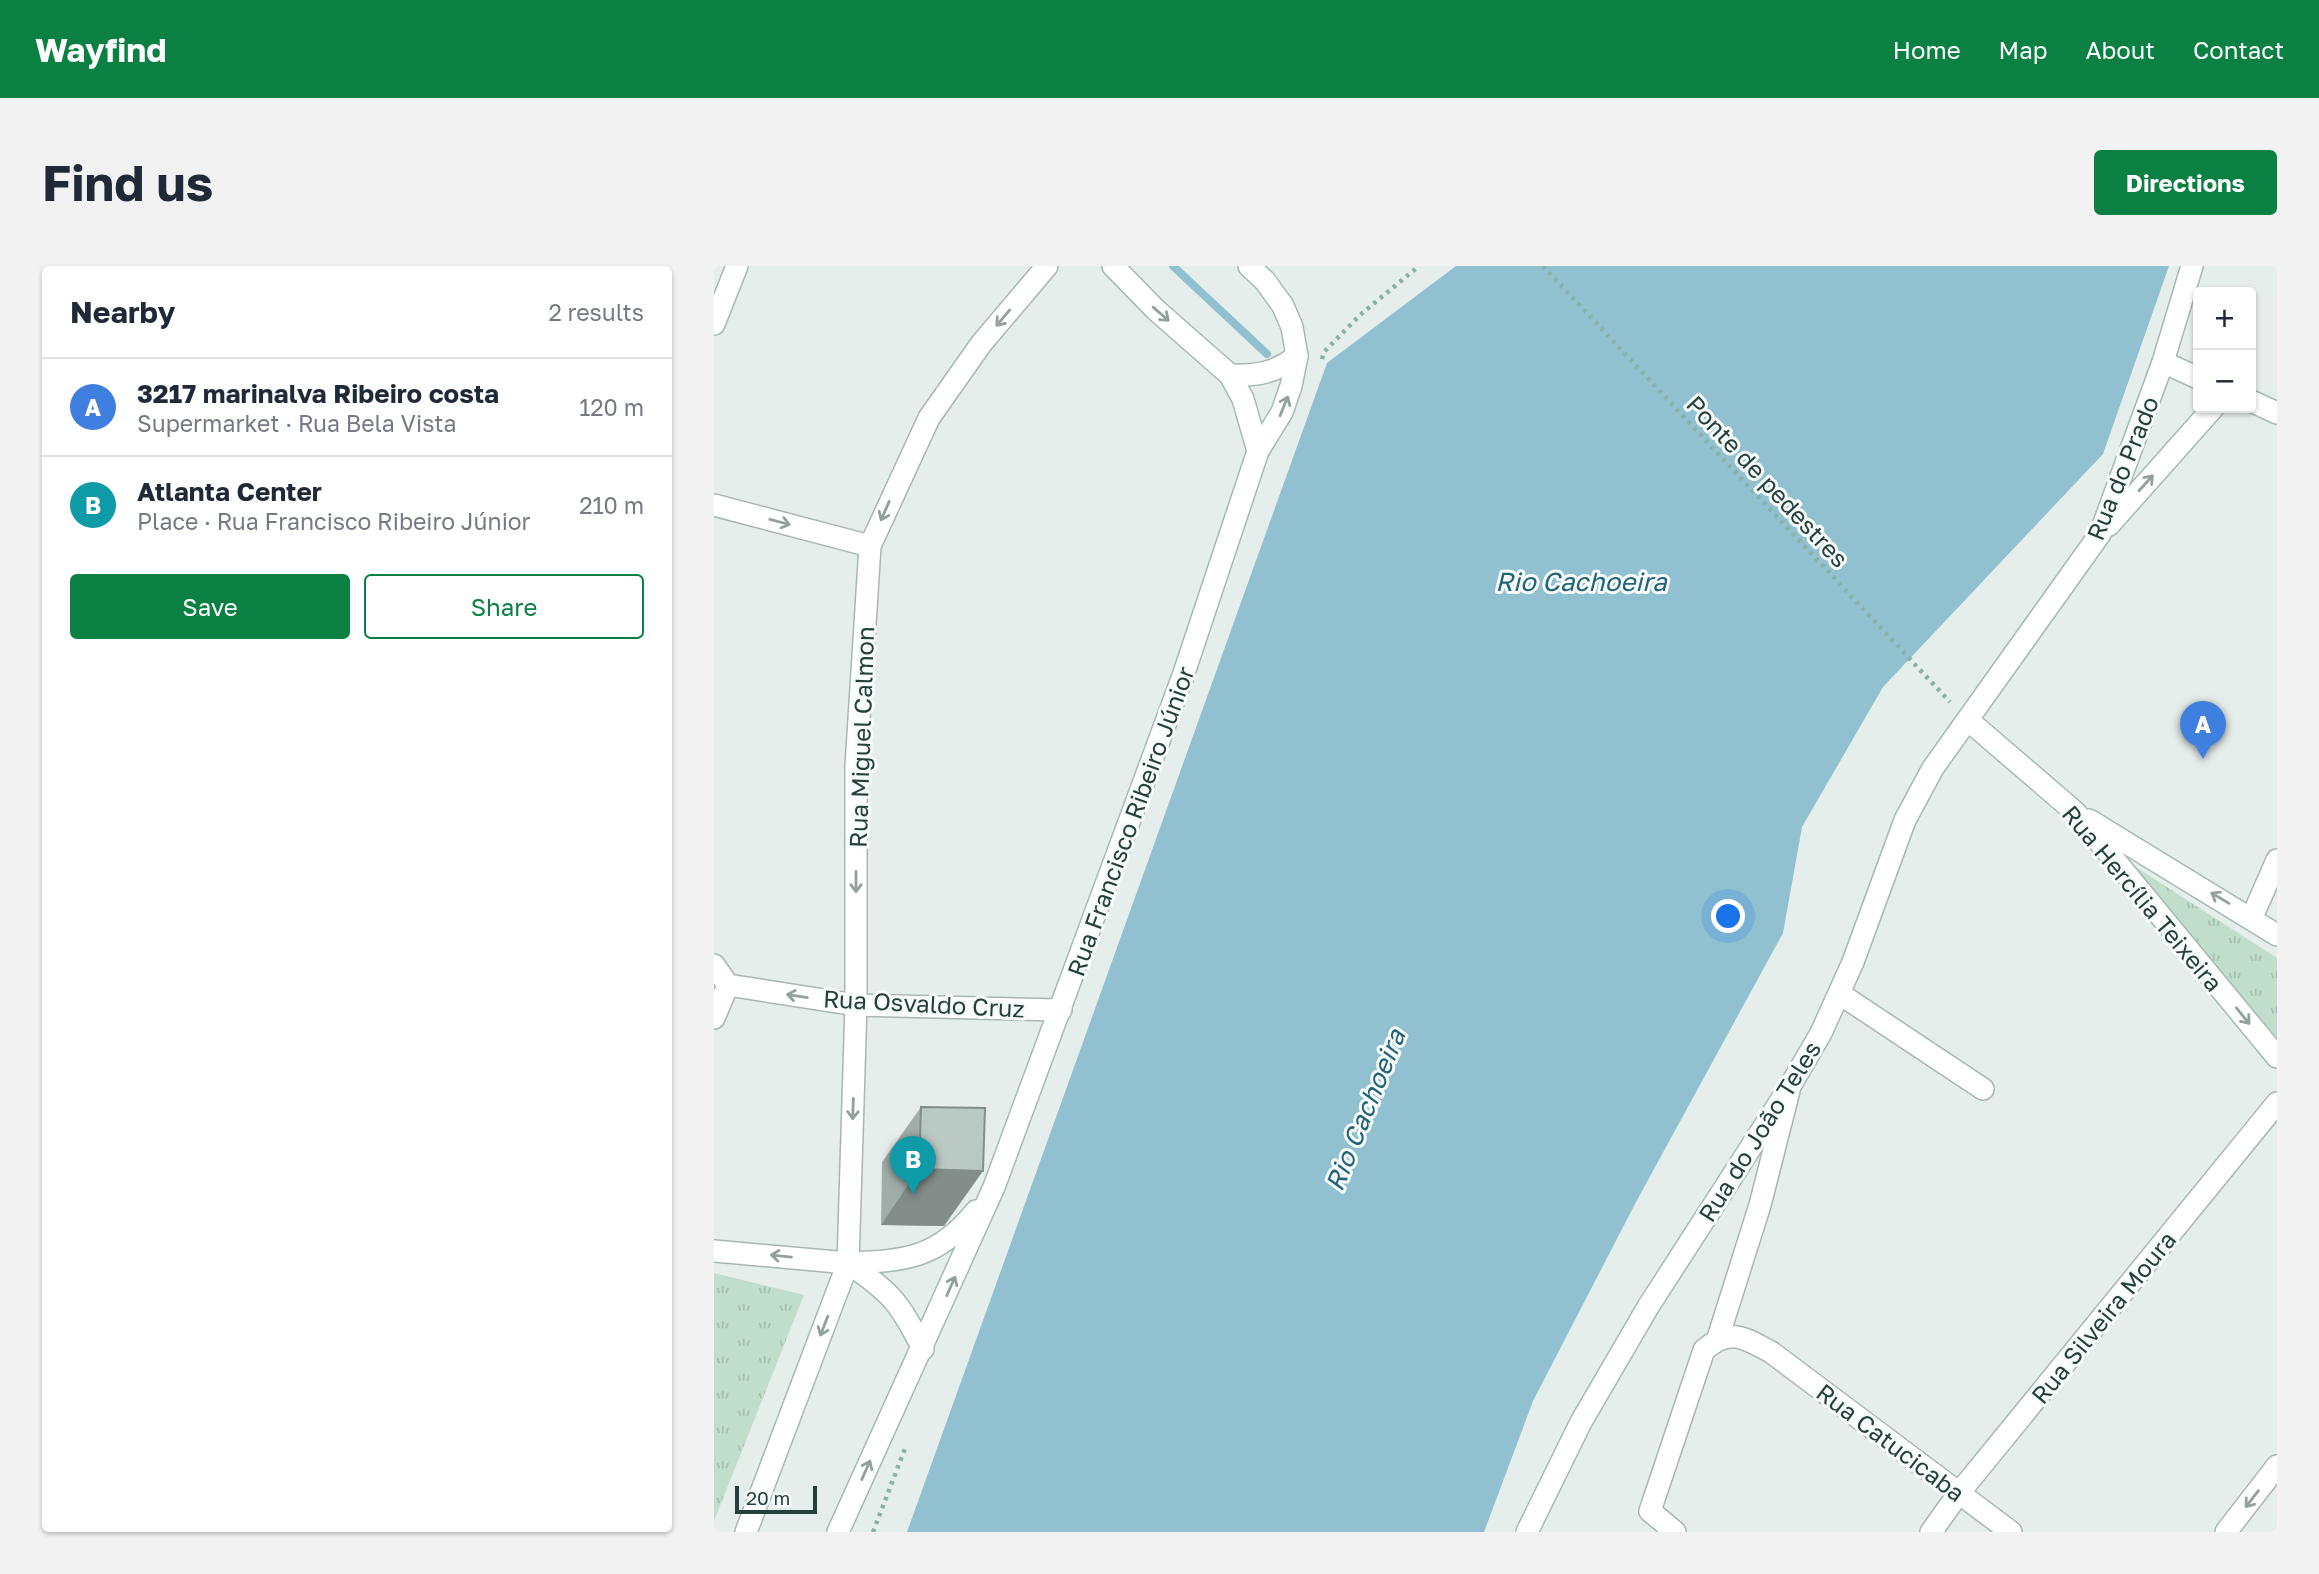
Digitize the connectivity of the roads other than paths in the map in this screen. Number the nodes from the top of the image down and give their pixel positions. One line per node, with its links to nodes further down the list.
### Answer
1 (737, 266): 6 (main road)
2 (1047, 266): 17 (main road, Rua Miguel Calmon, one-way to 17)
3 (1113, 266): 9 (main road, one-way to 9)
4 (1249, 266): 7 (main road)
5 (2192, 266): 8 (main road, Rua do Prado)
6 (714, 324)
7 (1297, 356): 9 (main road); 14 (main road, Rua Francisco Ribeiro Júnior, one-way to 7)
8 (2163, 362): 10 (main road); 16 (main road, Rua do Prado)
9 (1230, 374): 14 (main road)
10 (2193, 376)
11 (2256, 403): 13 (main road)
12 (2209, 413): 16 (main road, one-way to 12)
13 (2277, 413)
14 (1258, 451): 27 (main road, Rua Francisco Ribeiro Júnior)
15 (714, 505): 17 (main road, one-way to 17)
16 (2101, 534): 18 (main road, Rua do Prado)
17 (870, 546): 26 (main road, Rua Miguel Calmon, one-way to 26)
18 (1968, 720): 19 (main road, Rua Hercília Teixeira); 25 (main road, Rua do João Teles)
19 (2075, 812): 21 (main road, one-way to 19); 29 (main road, Rua Hercília Teixeira, one-way to 29)
20 (2277, 859): 21 (main road)
21 (2252, 917): 22 (main road)
22 (2277, 935)
23 (714, 965): 24 (main road)
24 (728, 985): 26 (main road, Rua Osvaldo Cruz, one-way to 24); 28 (main road)
25 (1840, 994): 30 (main road, Rua do João Teles); 31 (main road)
26 (856, 1004): 27 (main road, Rua Osvaldo Cruz); 35 (main road, Rua Miguel Calmon, one-way to 35)
27 (1061, 1010): 33 (main road, Rua Francisco Ribeiro Júnior)
28 (714, 1018)
29 (2277, 1057)
30 (1789, 1088): 36 (main road); 40 (main road, Rua do João Teles)
31 (1983, 1089)
32 (2277, 1103): 39 (main road, Rua Silveira Moura)
33 (995, 1187): 35 (main road, Rua Francisco Ribeiro Júnior); 37 (main road, Rua Francisco Ribeiro Júnior, one-way to 33)
34 (714, 1251): 35 (main road, Rua Francisco Ribeiro Júnior, one-way to 34)
35 (848, 1263): 37 (main road); 41 (main road, Rua Miguel Calmon, one-way to 41)
36 (1718, 1338): 39 (main road, Rua Catucicaba); 43 (main road)
37 (923, 1349): 42 (main road, Rua Francisco Ribeiro Júnior, one-way to 37)
38 (2277, 1466): 46 (main road, one-way to 46)
39 (1959, 1493): 44 (main road, Rua Silveira Moura); 45 (main road, Rua Catucicaba)
40 (1532, 1527)
41 (746, 1532)
42 (838, 1532)
43 (1675, 1532)
44 (1931, 1532)
45 (2011, 1532)
46 (2227, 1532)

